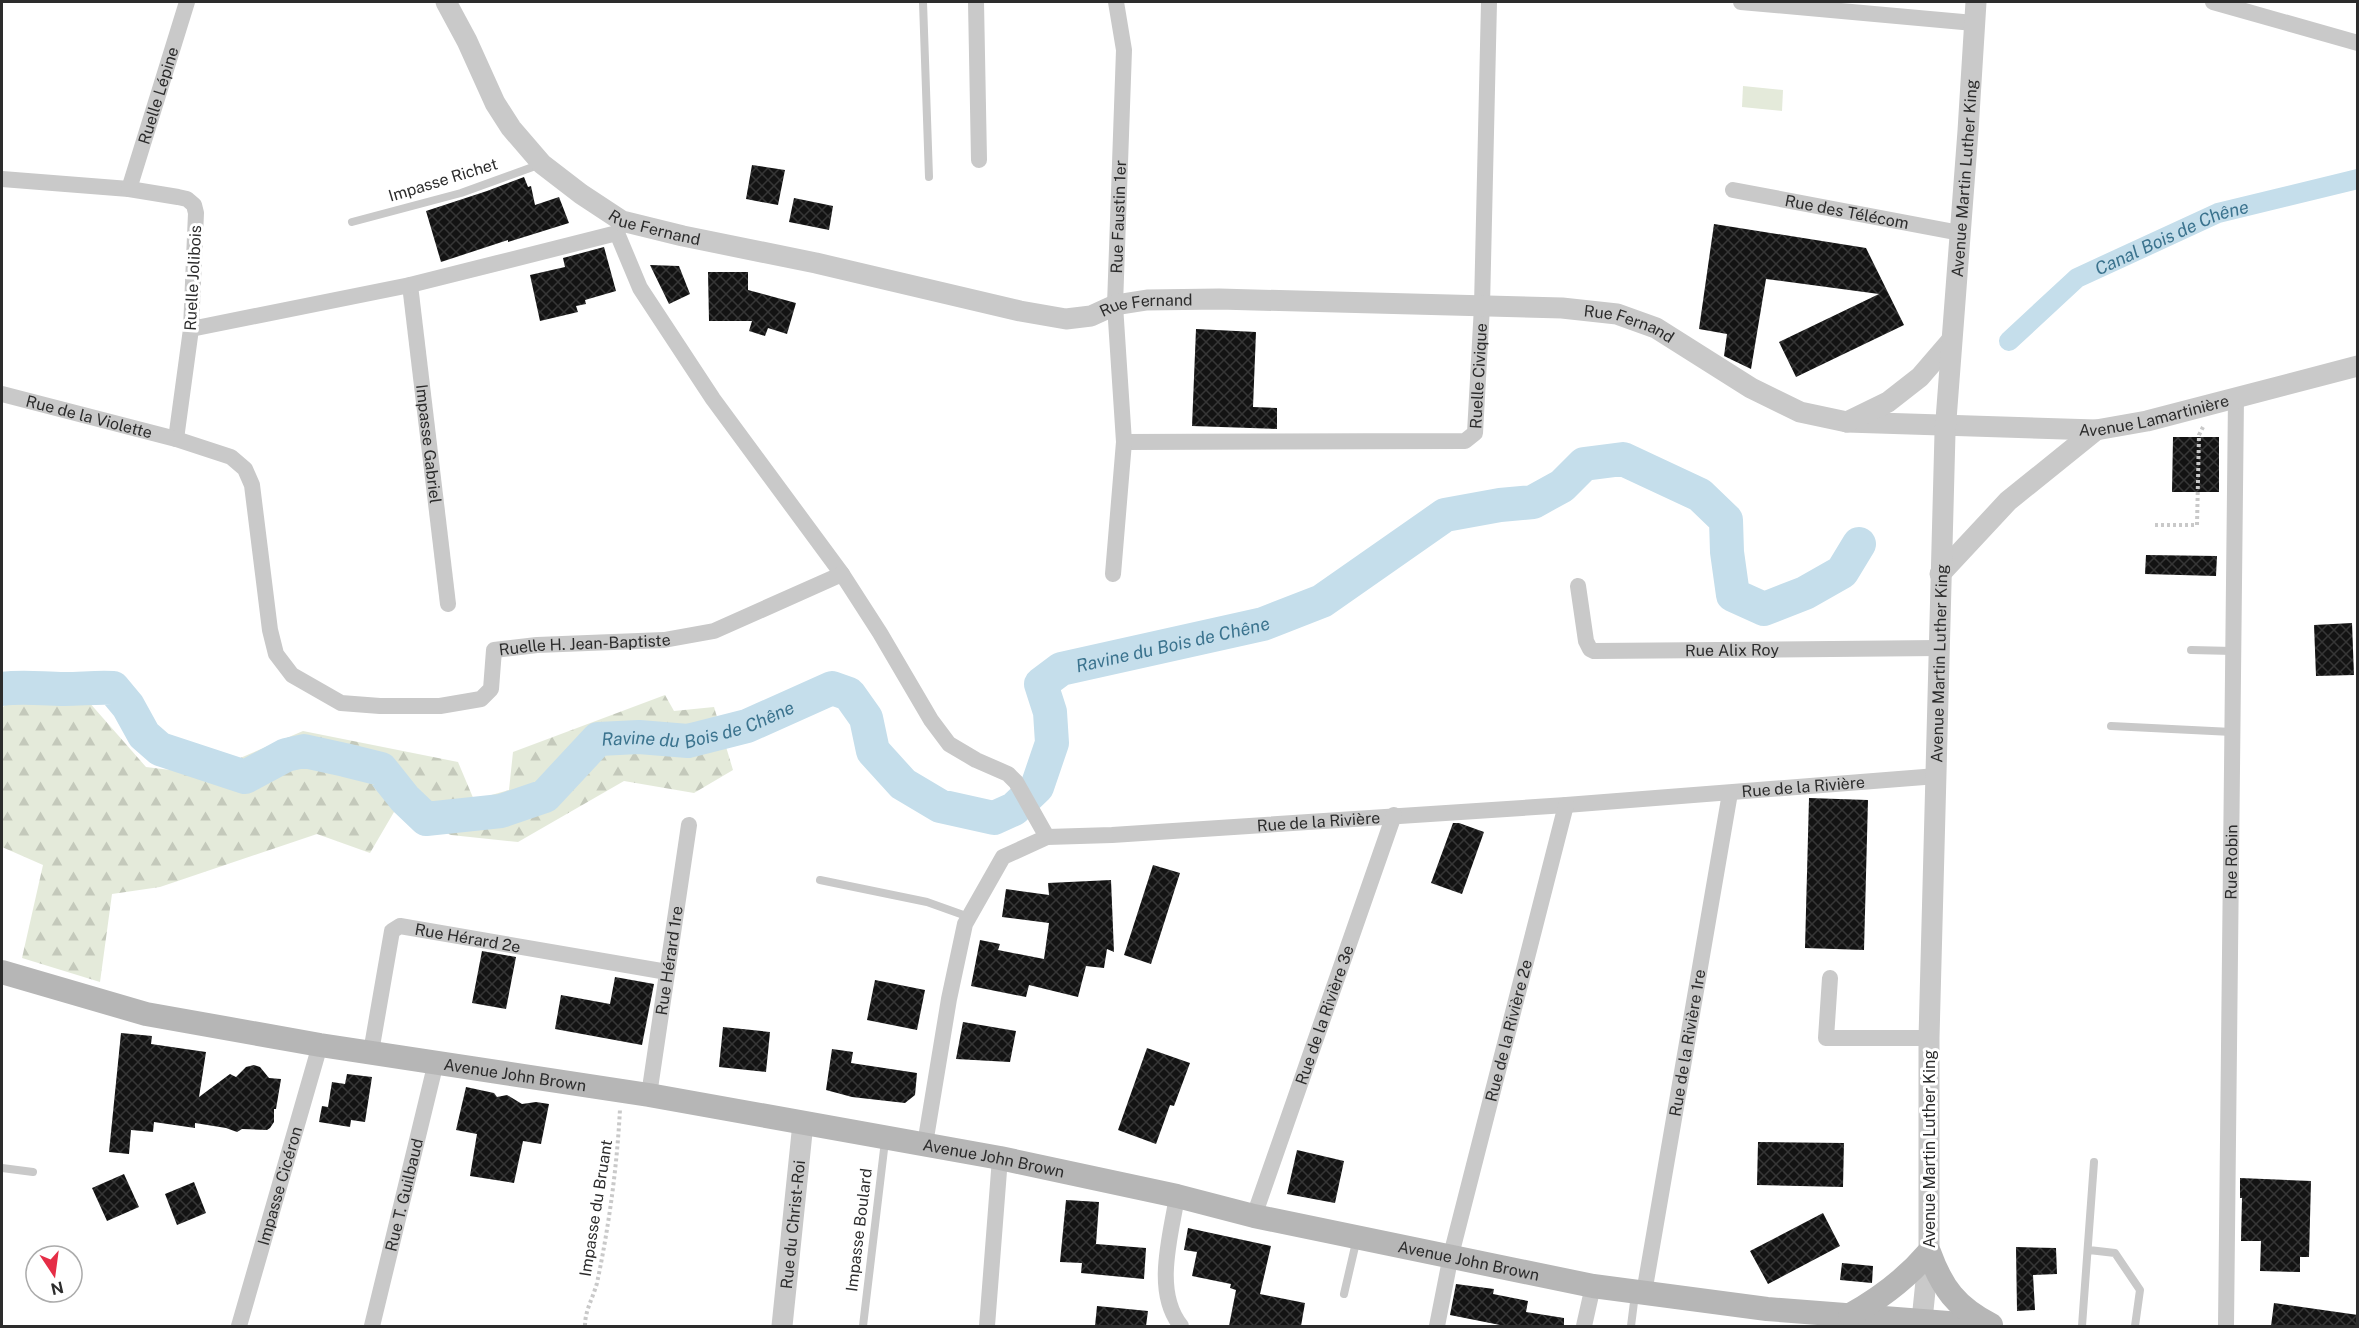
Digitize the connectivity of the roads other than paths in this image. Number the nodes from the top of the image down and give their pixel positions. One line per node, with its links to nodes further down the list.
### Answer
1 (187, 2): 16 (street, Ruelle Lépine)
2 (446, 2): 13 (street, Rue Fernand)
3 (923, 2): 14 (lane)
4 (976, 2): 12 (street)
5 (1116, 2): 22 (street, Rue Faustin 1er)
6 (1489, 2): 23 (street, Ruelle Civique)
7 (1741, 2): 10 (street)
8 (1976, 2): 10 (street, Avenue Martin Luther King)
9 (2213, 2): 11 (street)
10 (1974, 23): 20 (street, Avenue Martin Luther King)
11 (2358, 43)
12 (979, 160)
13 (542, 164): 18 (lane, Impasse Richet); 19 (street, Rue Fernand)
14 (929, 177)
15 (2, 179): 16 (street, Ruelle Jolibois)
16 (129, 189): 24 (street, Ruelle Jolibois)
17 (1733, 190): 20 (street, Rue des Télécom)
18 (352, 222)
19 (619, 227): 21 (street); 22 (street, Rue Fernand); 34 (street)
20 (1960, 233): 25 (street, Avenue Martin Luther King)
21 (410, 285): 24 (street); 38 (street, Impasse Gabriel)
22 (1115, 305): 23 (street, Rue Fernand); 33 (street, Rue Faustin 1er)
23 (1482, 306): 29 (street, Rue Fernand); 33 (street, Ruelle Civique)
24 (191, 329): 32 (street, Ruelle Jolibois)
25 (1951, 341): 29 (street); 30 (street, Avenue Martin Luther King)
26 (2358, 366): 28 (street, Avenue Lamartinière)
27 (2, 394): 32 (street, Rue de la Violette)
28 (2236, 397): 31 (street, Avenue Lamartinière); 41 (street, Rue Robin)
29 (1847, 422): 30 (street, Rue Fernand)
30 (1945, 426): 31 (street, Avenue Lamartinière); 36 (street, Avenue Martin Luther King)
31 (2096, 430): 36 (street)
32 (176, 439): 34 (street, Ruelle H. Jean-Baptiste)
33 (1124, 442): 35 (street, Rue Faustin 1er)
34 (842, 574): 49 (street)
35 (1113, 574)
36 (1940, 574): 39 (street, Avenue Martin Luther King)
37 (1578, 586): 39 (street, Rue Alix Roy)
38 (448, 604)
39 (1939, 648): 44 (street, Avenue Martin Luther King)
40 (2191, 650): 41 (lane)
41 (2233, 651): 43 (street, Rue Robin)
42 (2111, 726): 43 (lane)
43 (2232, 732): 91 (street, Rue Robin)
44 (1937, 776): 45 (street, Rue de la Rivière); 55 (street, Avenue Martin Luther King)
45 (1730, 793): 46 (street, Rue de la Rivière); 74 (street, Rue de la Rivière 1re)
46 (1566, 805): 47 (street, Rue de la Rivière); 72 (street, Rue de la Rivière 2e)
47 (1394, 815): 49 (street, Rue de la Rivière); 68 (street, Rue de la Rivière 3e)
48 (689, 825): 53 (street, Rue Hérard 1re)
49 (1047, 837): 51 (street, Rue de la Rivière)
50 (820, 880): 51 (lane)
51 (969, 917): 62 (street, Rue de la Rivière)
52 (2, 972): 56 (main road, Avenue John Brown)
53 (667, 972): 57 (street, Rue Hérard 2e); 59 (street, Rue Hérard 1re)
54 (1830, 978): 55 (street)
55 (1929, 1038): 71 (street, Avenue Martin Luther King)
56 (320, 1045): 57 (main road, Avenue John Brown); 78 (street, Impasse Cicéron)
57 (371, 1052): 58 (main road, Avenue John Brown)
58 (436, 1062): 59 (main road, Avenue John Brown); 79 (street, Rue T. Guilbaud)
59 (649, 1095): 60 (main road, Avenue John Brown)
60 (803, 1123): 61 (main road, Avenue John Brown); 80 (street, Rue du Christ-Roi)
61 (886, 1137): 62 (main road, Avenue John Brown); 81 (lane, Impasse Boulard)
62 (924, 1144): 63 (main road, Avenue John Brown)
63 (1000, 1158): 67 (main road, Avenue John Brown); 82 (street)
64 (2094, 1162): 70 (lane)
65 (2, 1168): 66 (lane)
66 (33, 1172)
67 (1177, 1196): 68 (main road, Avenue John Brown); 83 (street)
68 (1254, 1216): 69 (main road, Avenue John Brown)
69 (1357, 1238): 72 (main road, Avenue John Brown); 75 (lane)
70 (2089, 1250): 89 (lane); 90 (lane)
71 (1929, 1252): 76 (main road); 77 (street, Avenue Martin Luther King); 88 (main road)
72 (1451, 1255): 73 (main road, Avenue John Brown); 84 (street, Rue de la Rivière 2e)
73 (1593, 1286): 74 (main road, Avenue John Brown); 85 (street)
74 (1639, 1293): 76 (main road, Avenue John Brown); 86 (lane)
75 (1344, 1294)
76 (1859, 1321): 77 (main road, Avenue John Brown)
77 (1922, 1323): 87 (main road, Avenue John Brown)
78 (239, 1326)
79 (372, 1326)
80 (782, 1326)
81 (863, 1326)
82 (987, 1326)
83 (1178, 1326)
84 (1437, 1326)
85 (1584, 1326)
86 (1631, 1326)
87 (1987, 1326)
88 (1993, 1326)
89 (2082, 1326)
90 (2135, 1326)
91 (2226, 1326)

